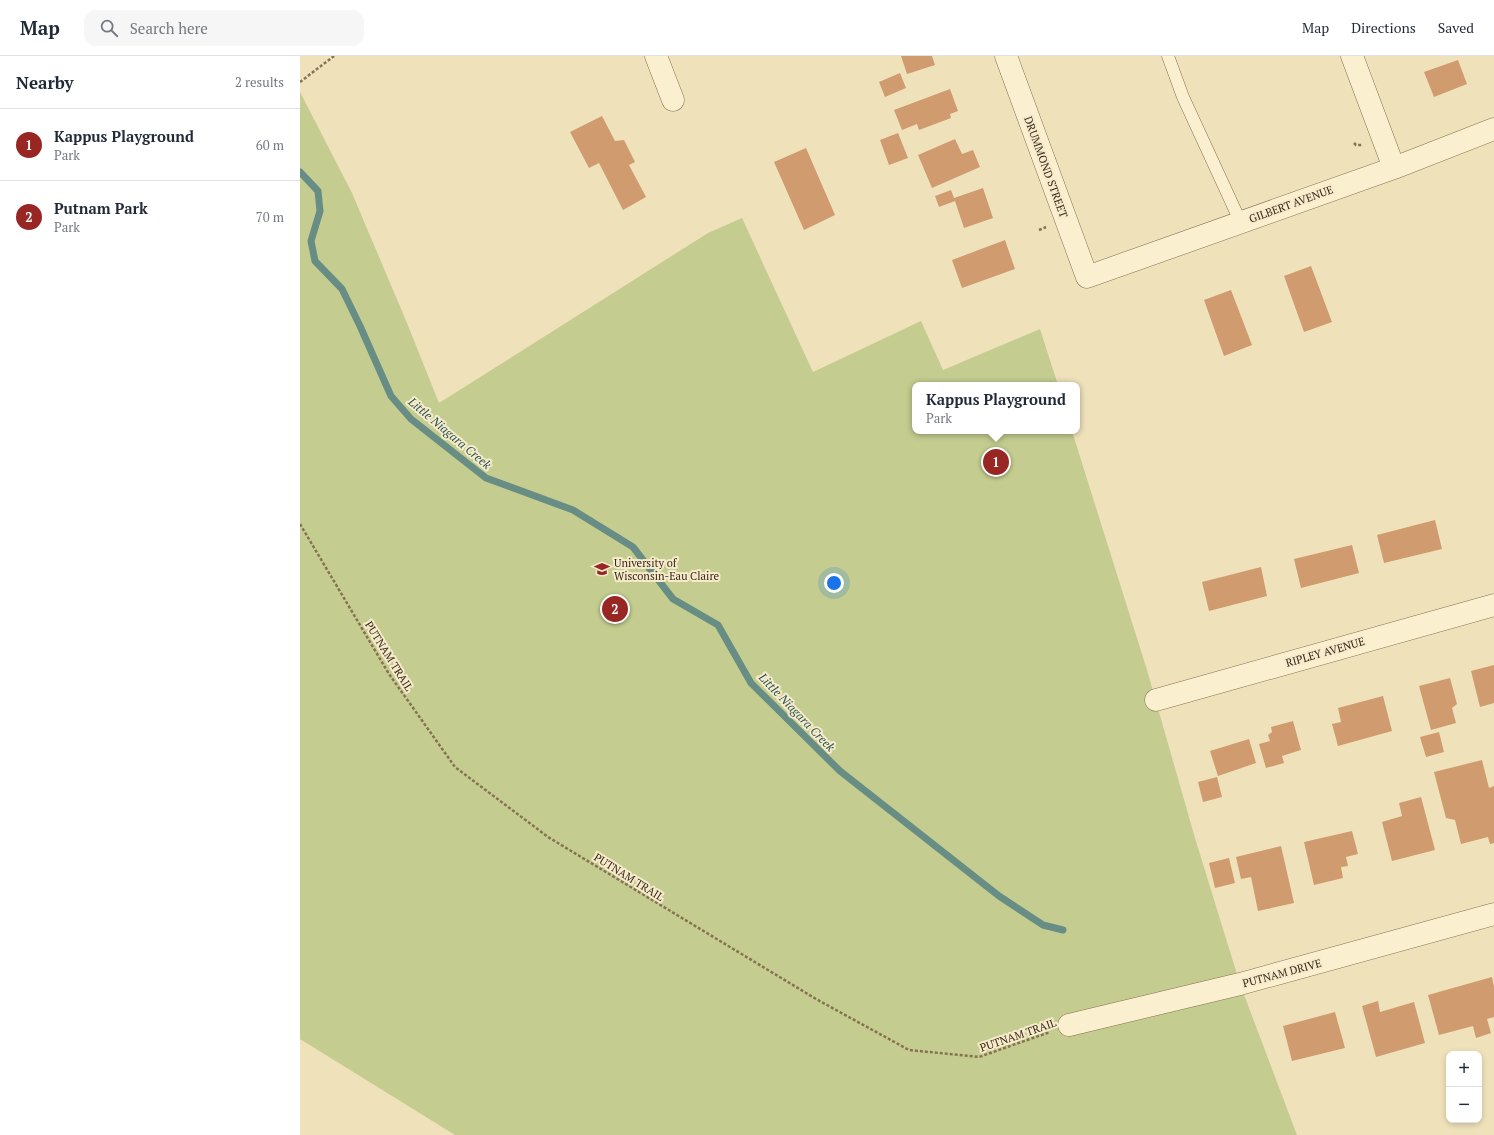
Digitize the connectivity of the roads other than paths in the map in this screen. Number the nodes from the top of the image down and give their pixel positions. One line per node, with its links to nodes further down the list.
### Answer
1 (656, 56): 5 (street)
2 (1006, 56): 9 (street, DRUMMOND STREET)
3 (1168, 56): 8 (lane)
4 (1352, 56): 7 (street)
5 (673, 100)
6 (1494, 129): 7 (street, GILBERT AVENUE)
7 (1394, 168): 8 (street, GILBERT AVENUE)
8 (1241, 222): 9 (street, GILBERT AVENUE)
9 (1087, 277)
10 (1494, 605): 11 (street, RIPLEY AVENUE)
11 (1156, 700)
12 (1494, 914): 13 (street, PUTNAM DRIVE)
13 (1069, 1025)

